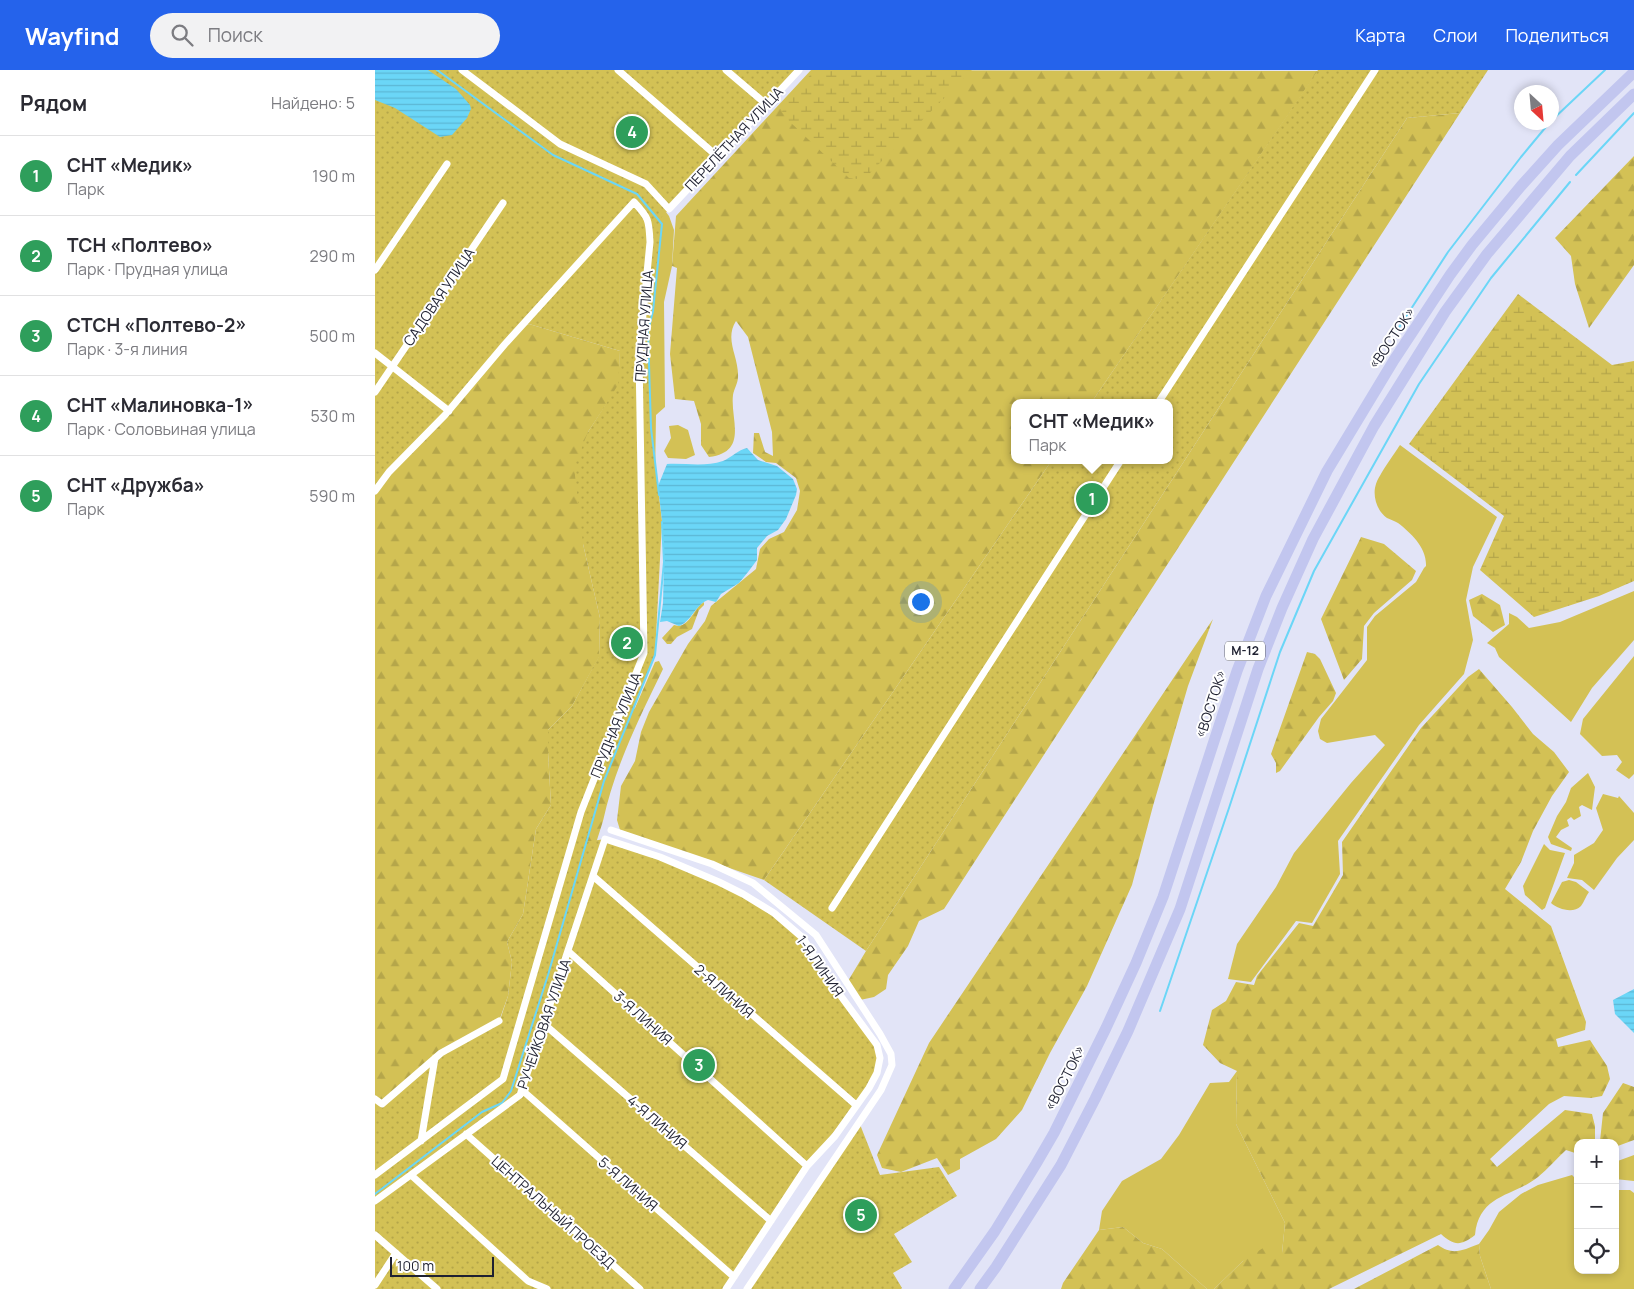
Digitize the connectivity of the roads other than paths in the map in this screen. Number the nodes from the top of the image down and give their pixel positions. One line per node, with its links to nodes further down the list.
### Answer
1 (462, 70): 9 (street, ПЕРЕЛЁТНАЯ УЛИЦА)
2 (618, 70): 9 (street)
3 (726, 70): 8 (street)
4 (799, 70): 8 (street, ПЕРЕЛЁТНАЯ УЛИЦА)
5 (1375, 70): 16 (street)
6 (1634, 72): 47 (highway, «ВОСТОК» / М-12)
7 (1634, 94): 48 (highway, М-12)
8 (767, 105): 9 (street, ПЕРЕЛЁТНАЯ УЛИЦА)
9 (718, 157)
10 (447, 164): 12 (street)
11 (503, 203): 14 (street, САДОВАЯ УЛИЦА)
12 (375, 270)
13 (375, 353): 14 (street)
14 (392, 367): 15 (street, САДОВАЯ УЛИЦА); 17 (street)
15 (375, 392)
16 (1162, 399)
17 (449, 411): 19 (street); 32 (street, ПРУДНАЯ УЛИЦА)
18 (1118, 464): 23 (street)
19 (375, 491)
20 (611, 830): 46 (street)
21 (605, 839): 22 (street, РУЧЕЙКОВАЯ УЛИЦА); 30 (street, 1-Я ЛИНИЯ)
22 (593, 876): 24 (street, РУЧЕЙКОВАЯ УЛИЦА); 30 (street, 2-Я ЛИНИЯ)
23 (832, 908)
24 (568, 951): 26 (street, РУЧЕЙКОВАЯ УЛИЦА); 33 (street, 3-Я ЛИНИЯ)
25 (499, 1020): 27 (street)
26 (544, 1024): 28 (street, РУЧЕЙКОВАЯ УЛИЦА); 37 (street, 4-Я ЛИНИЯ)
27 (435, 1058): 29 (street); 32 (street)
28 (521, 1090): 31 (street, РУЧЕЙКОВАЯ УЛИЦА); 40 (street, 5-Я ЛИНИЯ)
29 (375, 1099)
30 (856, 1105): 33 (street, 1-Я ЛИНИЯ)
31 (466, 1134): 34 (street, РУЧЕЙКОВАЯ УЛИЦА); 44 (street, ЦЕНТРАЛЬНЫЙ ПРОЕЗД)
32 (421, 1141): 35 (street, ПРУДНАЯ УЛИЦА)
33 (807, 1166): 37 (street, 1-Я ЛИНИЯ)
34 (411, 1175): 36 (street, РУЧЕЙКОВАЯ УЛИЦА); 43 (street)
35 (375, 1176)
36 (375, 1201)
37 (771, 1221): 40 (street, 1-Я ЛИНИЯ)
38 (375, 1234): 39 (street)
39 (396, 1253): 41 (street); 42 (street)
40 (734, 1277): 45 (street, 1-Я ЛИНИЯ)
41 (375, 1285)
42 (437, 1289)
43 (547, 1289)
44 (640, 1289)
45 (726, 1289)
46 (747, 1289)
47 (954, 1289)
48 (980, 1289)

